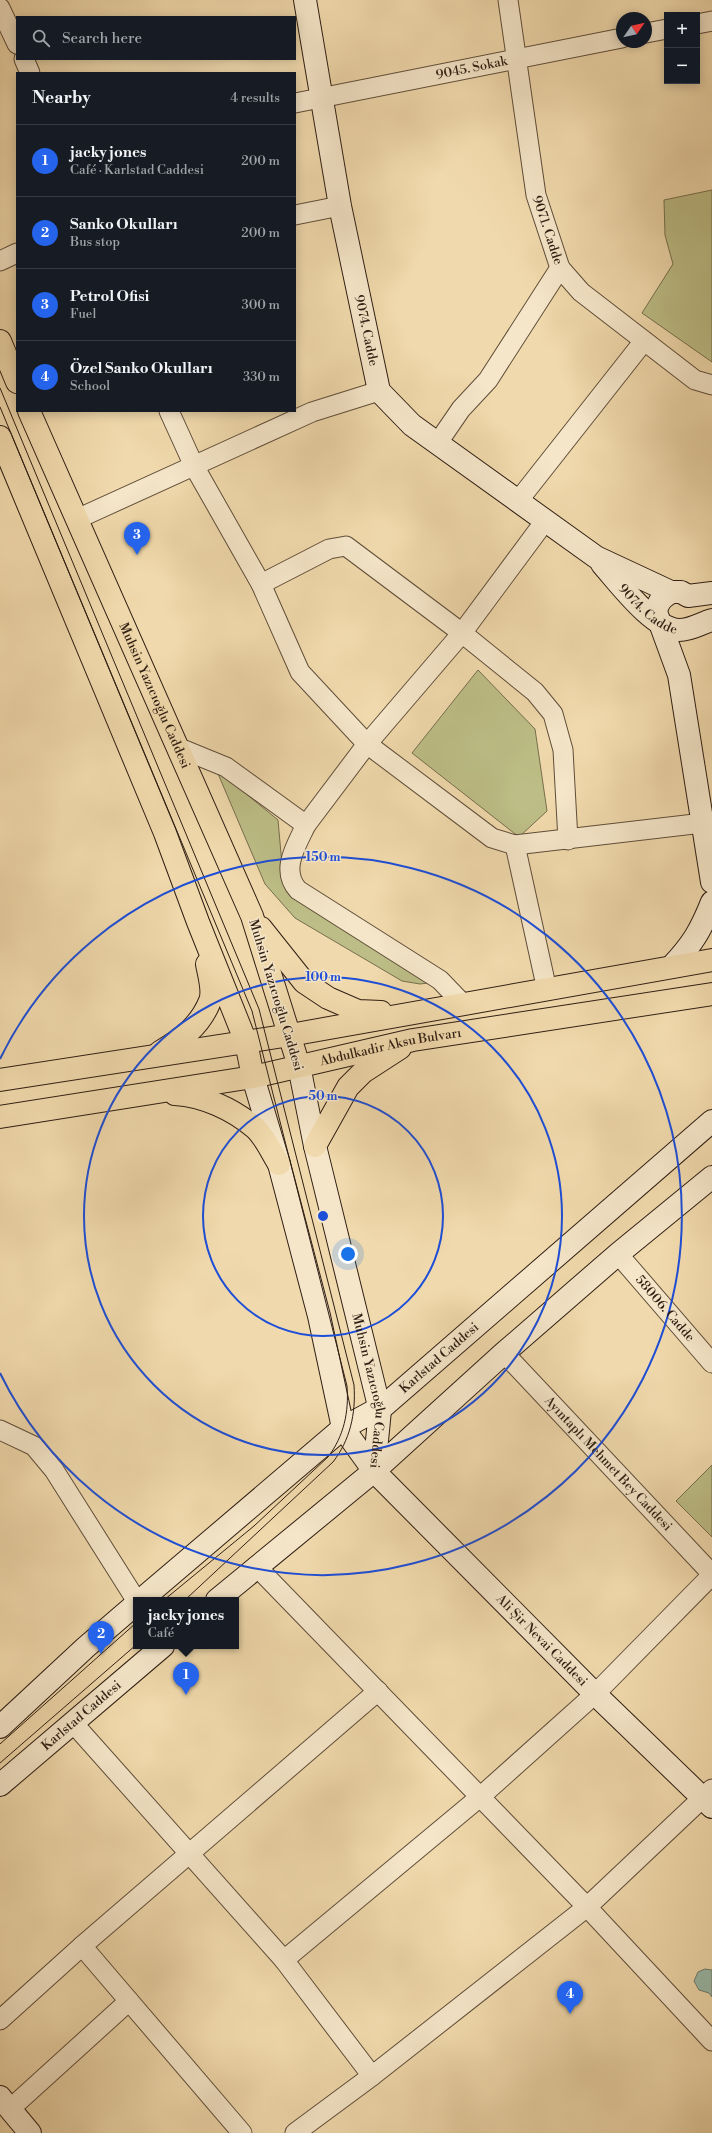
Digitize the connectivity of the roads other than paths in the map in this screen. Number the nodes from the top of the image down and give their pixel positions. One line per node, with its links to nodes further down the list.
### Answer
1 (305, 0): 13 (street, 9074. Cadde)
2 (508, 0): 10 (street, 9071. Cadde)
3 (0, 8): 9 (street)
4 (712, 21): 5 (street)
5 (700, 23)
6 (664, 30): 7 (street)
7 (652, 32)
8 (616, 39): 10 (street, 9045. Sokak)
9 (16, 42)
10 (517, 58): 13 (street, 9045. Sokak); 19 (street, 9071. Cadde)
11 (24, 60): 12 (street)
12 (30, 72)
13 (322, 98): 14 (street, 9045. Sokak); 15 (street, 9074. Cadde)
14 (296, 103)
15 (340, 206): 16 (street); 24 (street, 9074. Cadde)
16 (296, 215)
17 (16, 253): 18 (street)
18 (0, 261)
19 (560, 268): 20 (street, 9071. Cadde); 28 (street)
20 (644, 341): 23 (street, 9071. Cadde); 30 (street)
21 (0, 342): 22 (main road)
22 (16, 380)
23 (712, 385)
24 (379, 391): 28 (street, 9074. Cadde); 29 (street)
25 (29, 412): 31 (main road, Muhsin Yazıcıoğlu Caddesi)
26 (169, 412): 29 (street)
27 (0, 436): 51 (main road, Muhsin Yazıcıoğlu Caddesi)
28 (437, 444): 30 (street, 9074. Cadde)
29 (194, 466): 31 (street); 34 (street)
30 (518, 501): 32 (street, 9074. Cadde)
31 (77, 519): 43 (main road, Muhsin Yazıcıoğlu Caddesi)
32 (545, 521): 33 (street, 9074. Cadde); 40 (street)
33 (596, 557): 36 (street, 9074. Cadde); 38 (street, 9074. Cadde)
34 (261, 584): 40 (street); 42 (street)
35 (712, 593): 36 (street)
36 (680, 594): 38 (street); 39 (street)
37 (712, 620): 39 (street, 9074. Cadde)
38 (659, 621): 39 (street, 9074. Cadde); 41 (street)
39 (692, 628): 41 (street)
40 (462, 633): 42 (street); 46 (street)
41 (679, 675): 44 (street)
42 (367, 744): 45 (street); 47 (street)
43 (177, 746): 45 (street); 50 (main road, Muhsin Yazıcıoğlu Caddesi)
44 (707, 822): 46 (street); 48 (street)
45 (306, 825): 56 (street)
46 (568, 840): 47 (street)
47 (515, 845): 54 (street)
48 (712, 882)
49 (712, 902): 53 (street)
50 (252, 916): 57 (main road); 58 (main road, Muhsin Yazıcıoğlu Caddesi)
51 (198, 922): 60 (main road, Muhsin Yazıcıoğlu Caddesi); 61 (main road)
52 (712, 960): 53 (main road, Abdulkadir Aksu Bulvarı)
53 (671, 967): 54 (main road, Abdulkadir Aksu Bulvarı)
54 (547, 990): 56 (main road, Abdulkadir Aksu Bulvarı)
55 (712, 994): 59 (main road, Abdulkadir Aksu Bulvarı)
56 (464, 1004): 57 (main road, Abdulkadir Aksu Bulvarı)
57 (416, 1013): 58 (main road, Abdulkadir Aksu Bulvarı)
58 (290, 1035): 60 (main road, Abdulkadir Aksu Bulvarı); 62 (main road, Muhsin Yazıcıoğlu Caddesi)
59 (412, 1040): 62 (main road, Abdulkadir Aksu Bulvarı); 68 (main road)
60 (246, 1042): 61 (main road, Abdulkadir Aksu Bulvarı); 63 (main road, Muhsin Yazıcıoğlu Caddesi)
61 (152, 1057): 64 (main road, Abdulkadir Aksu Bulvarı)
62 (299, 1066): 63 (main road, Abdulkadir Aksu Bulvarı); 68 (street, Muhsin Yazıcıoğlu Caddesi)
63 (253, 1076): 65 (main road, Abdulkadir Aksu Bulvarı); 69 (street, Muhsin Yazıcıoğlu Caddesi)
64 (0, 1080)
65 (152, 1092): 66 (main road, Abdulkadir Aksu Bulvarı); 69 (main road)
66 (0, 1117)
67 (712, 1121): 74 (street, Karlstad Caddesi)
68 (315, 1146): 74 (street, Muhsin Yazıcıoğlu Caddesi)
69 (279, 1164): 75 (street, Muhsin Yazıcıoğlu Caddesi)
70 (712, 1177): 71 (street)
71 (618, 1254): 72 (street); 73 (street, 58006. Cadde)
72 (504, 1353): 77 (street); 79 (street, Ayıntaplı Mehmet Bey Caddesi)
73 (712, 1363)
74 (380, 1410): 75 (street, Karlstad Caddesi); 77 (street, Muhsin Yazıcıoğlu Caddesi)
75 (343, 1428): 77 (street, Muhsin Yazıcıoğlu Caddesi); 81 (street, Karlstad Caddesi)
76 (4, 1437): 80 (street)
77 (374, 1471): 78 (street); 86 (street, Ali Şir Nevai Caddesi)
78 (256, 1566): 82 (street); 85 (street)
79 (712, 1574): 86 (street)
80 (134, 1597)
81 (145, 1597)
82 (220, 1597)
83 (133, 1607): 88 (street)
84 (159, 1649): 87 (street, Karlstad Caddesi)
85 (378, 1691): 90 (street); 92 (street)
86 (595, 1694): 90 (street); 91 (street, Ali Şir Nevai Caddesi)
87 (73, 1723): 89 (street, Karlstad Caddesi); 92 (street)
88 (0, 1727)
89 (0, 1785)
90 (480, 1797): 93 (street); 95 (street)
91 (709, 1798): 93 (street)
92 (189, 1854): 94 (street); 95 (street)
93 (587, 1907): 98 (street); 99 (street)
94 (82, 1946): 96 (street); 97 (street)
95 (284, 1960): 99 (street)
96 (129, 2001): 100 (street); 102 (street)
97 (0, 2020)
98 (712, 2041)
99 (372, 2076): 103 (street)
100 (5, 2103): 101 (street)
101 (30, 2133)
102 (242, 2133)
103 (295, 2133)

